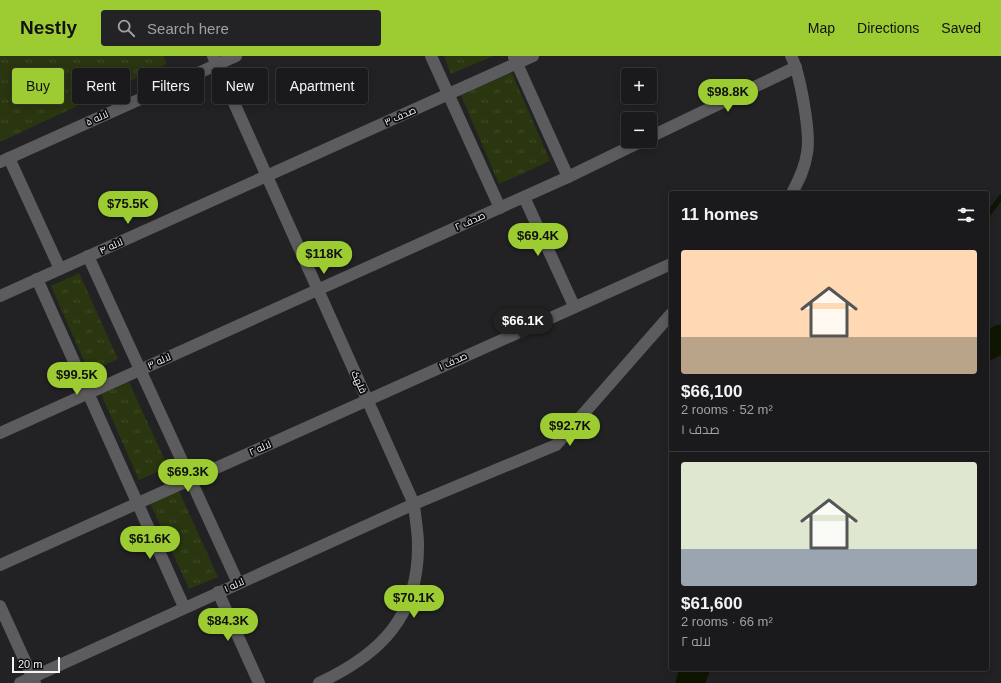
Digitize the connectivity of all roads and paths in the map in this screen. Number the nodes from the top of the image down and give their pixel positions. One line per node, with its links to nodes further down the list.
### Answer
1 (236, 56): 4 (street, لاله ۵)
2 (431, 56): 7 (street)
3 (533, 56): 5 (street, صدف ۳)
4 (215, 60): 10 (street, لاله ۵); 11 (street, قلهک)
5 (515, 60): 7 (street, صدف ۳); 12 (street)
6 (794, 61): 8 (street); 13 (street)
7 (448, 94): 11 (street, صدف ۳); 15 (street)
8 (657, 133)
9 (628, 148): 12 (street, صدف ۲)
10 (5, 160): 18 (street)
11 (266, 175): 16 (street, لاله ۴); 20 (street, قلهک)
12 (568, 177): 14 (street, صدف ۲)
13 (793, 191)
14 (524, 197): 15 (street, صدف ۲); 22 (street)
15 (500, 208): 20 (street, صدف ۲)
16 (88, 256): 18 (street, لاله ۴); 24 (street)
17 (669, 265): 22 (street, صدف ۱)
18 (60, 269): 19 (street, لاله ۴)
19 (37, 279): 21 (street, لاله ۴); 25 (street)
20 (317, 290): 24 (street, لاله ۳); 26 (street, قلهک)
21 (0, 296)
22 (574, 306): 26 (street, صدف ۱)
23 (669, 316): 30 (street, لاله ۱)
24 (140, 370): 25 (street, لاله ۳); 28 (street)
25 (89, 393): 27 (street, لاله ۳); 29 (street)
26 (366, 400): 28 (street, لاله ۲); 30 (street, قلهک)
27 (0, 433)
28 (190, 480): 29 (street, لاله ۲); 32 (street)
29 (139, 502): 31 (street, لاله ۲); 35 (street)
30 (414, 504): 32 (street, لاله ۱); 39 (street, قلهک)
31 (0, 565)
32 (238, 583): 33 (street, لاله ۱)
33 (218, 592): 35 (street, لاله ۱); 38 (street)
34 (0, 606): 36 (street)
35 (184, 607): 36 (street, لاله ۱)
36 (34, 680): 37 (street, لاله ۱)
37 (20, 683)
38 (259, 683)
39 (319, 683)

